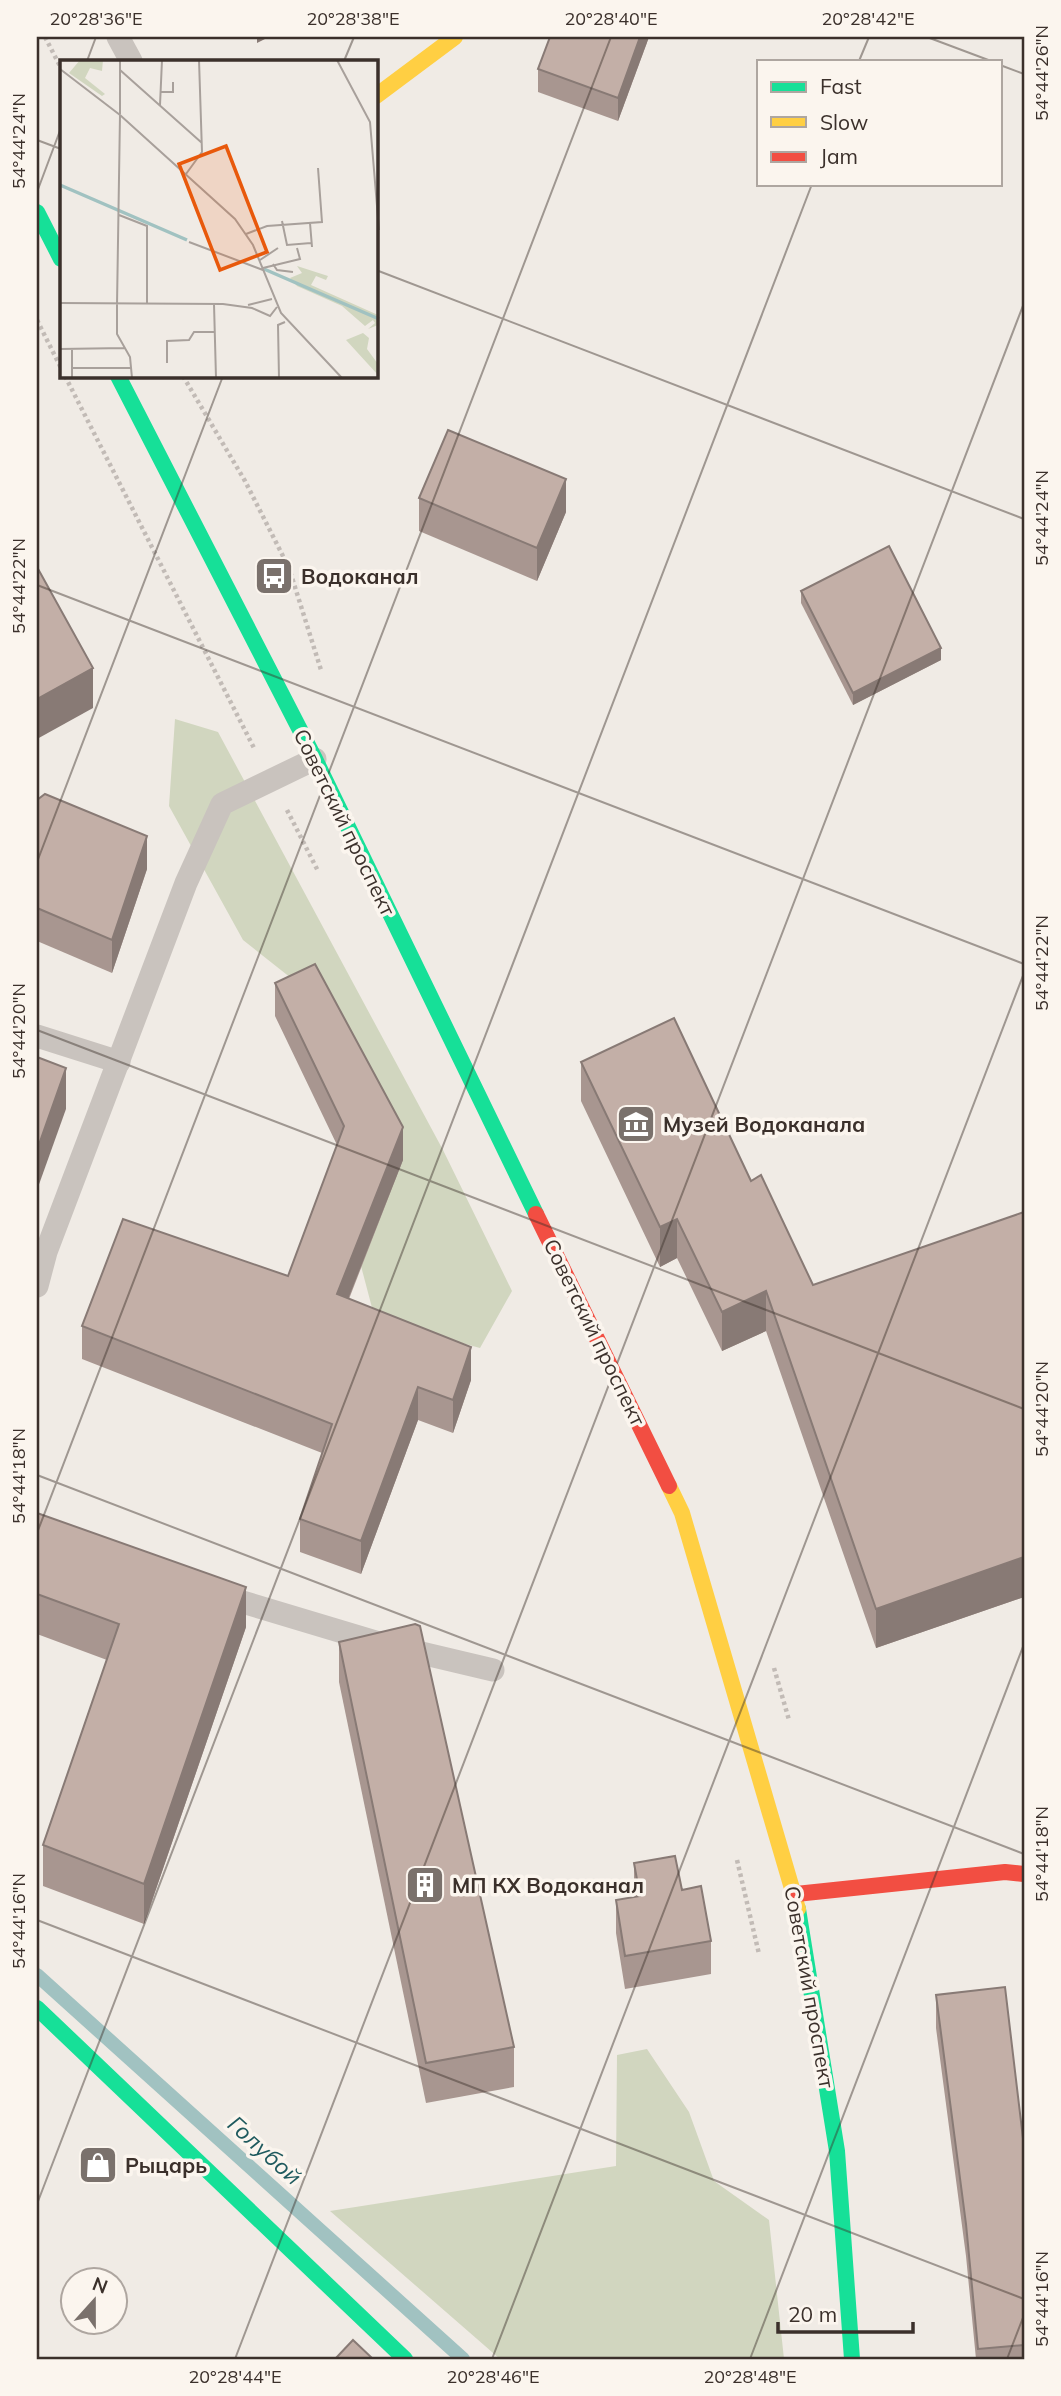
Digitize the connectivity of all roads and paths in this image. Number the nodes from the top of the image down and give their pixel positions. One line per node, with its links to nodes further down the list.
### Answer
1 (45, 37): 5 (path)
2 (118, 37): 4 (lane)
3 (456, 37): 6 (main road)
4 (130, 60)
5 (60, 66)
6 (378, 95)
7 (37, 212): 8 (main road)
8 (60, 257)
9 (37, 320): 10 (path)
10 (59, 358)
11 (66, 378): 14 (path)
12 (119, 378): 13 (main road, Советский проспект)
13 (315, 760): 14 (lane); 23 (main road, Советский проспект)
14 (271, 780): 15 (path); 17 (lane)
15 (322, 878)
16 (37, 1036): 17 (lane)
17 (119, 1062): 18 (lane)
18 (37, 1286)
19 (200, 1588): 20 (lane)
20 (493, 1670)
21 (737, 1857): 24 (path)
22 (1024, 1874): 23 (main road)
23 (796, 1894): 27 (main road, Советский проспект)
24 (762, 1965)
25 (37, 2008): 26 (main road)
26 (405, 2359)
27 (852, 2359)

